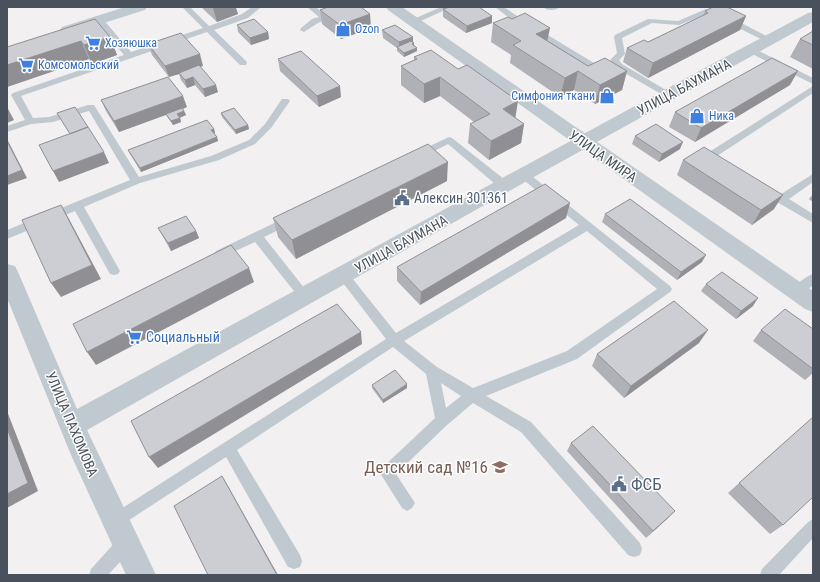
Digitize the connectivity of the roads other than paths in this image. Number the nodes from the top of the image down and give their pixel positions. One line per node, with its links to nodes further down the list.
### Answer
1 (140, 7): 11 (street)
2 (186, 7): 13 (lane)
3 (257, 7): 13 (lane)
4 (311, 7): 14 (lane)
5 (393, 7): 12 (street, УЛИЦА МИРА)
6 (448, 7): 12 (lane)
7 (499, 7): 20 (lane)
8 (547, 7): 9 (lane)
9 (556, 7)
10 (813, 16): 16 (street, УЛИЦА БАУМАНА)
11 (99, 20): 15 (street); 18 (lane)
12 (413, 21): 27 (street, УЛИЦА МИРА)
13 (209, 28): 18 (lane); 19 (lane)
14 (304, 30)
15 (56, 33)
16 (770, 40): 17 (street, УЛИЦА БАУМАНА); 20 (lane)
17 (751, 50): 21 (lane); 23 (street, УЛИЦА БАУМАНА)
18 (129, 55): 25 (lane)
19 (243, 63)
20 (619, 66): 23 (lane)
21 (813, 81)
22 (813, 89): 29 (lane)
23 (668, 96): 27 (street, УЛИЦА БАУМАНА)
24 (285, 101): 32 (lane)
25 (30, 121): 26 (lane); 32 (lane)
26 (7, 129)
27 (583, 142): 30 (street, УЛИЦА БАУМАНА); 47 (street, УЛИЦА МИРА)
28 (406, 161): 34 (lane)
29 (730, 168)
30 (524, 175): 34 (street, УЛИЦА БАУМАНА); 39 (lane)
31 (813, 177): 35 (lane)
32 (136, 181): 36 (lane)
33 (756, 184): 35 (lane)
34 (505, 186): 45 (street, УЛИЦА БАУМАНА)
35 (782, 199): 38 (lane)
36 (77, 205): 40 (lane); 43 (lane)
37 (300, 214): 41 (lane)
38 (813, 219)
39 (587, 226): 50 (lane); 52 (lane)
40 (7, 235)
41 (257, 236): 42 (lane); 48 (lane)
42 (209, 260)
43 (114, 271)
44 (7, 272): 54 (street, УЛИЦА ПАХОМОВА)
45 (344, 276): 48 (street, УЛИЦА БАУМАНА); 50 (lane)
46 (813, 279): 47 (lane)
47 (796, 292): 49 (street, УЛИЦА МИРА)
48 (305, 297): 54 (street, УЛИЦА БАУМАНА)
49 (813, 304)
50 (394, 340): 51 (lane); 55 (lane)
51 (432, 371): 52 (lane); 53 (lane)
52 (472, 394): 53 (lane); 59 (lane)
53 (442, 420): 56 (lane)
54 (72, 425): 58 (street, УЛИЦА ПАХОМОВА)
55 (228, 448): 58 (lane); 60 (lane)
56 (407, 503)
57 (813, 527): 63 (lane)
58 (121, 532): 61 (lane); 62 (street, УЛИЦА ПАХОМОВА)
59 (634, 549)
60 (294, 561)
61 (97, 575)
62 (141, 575)
63 (768, 575)

